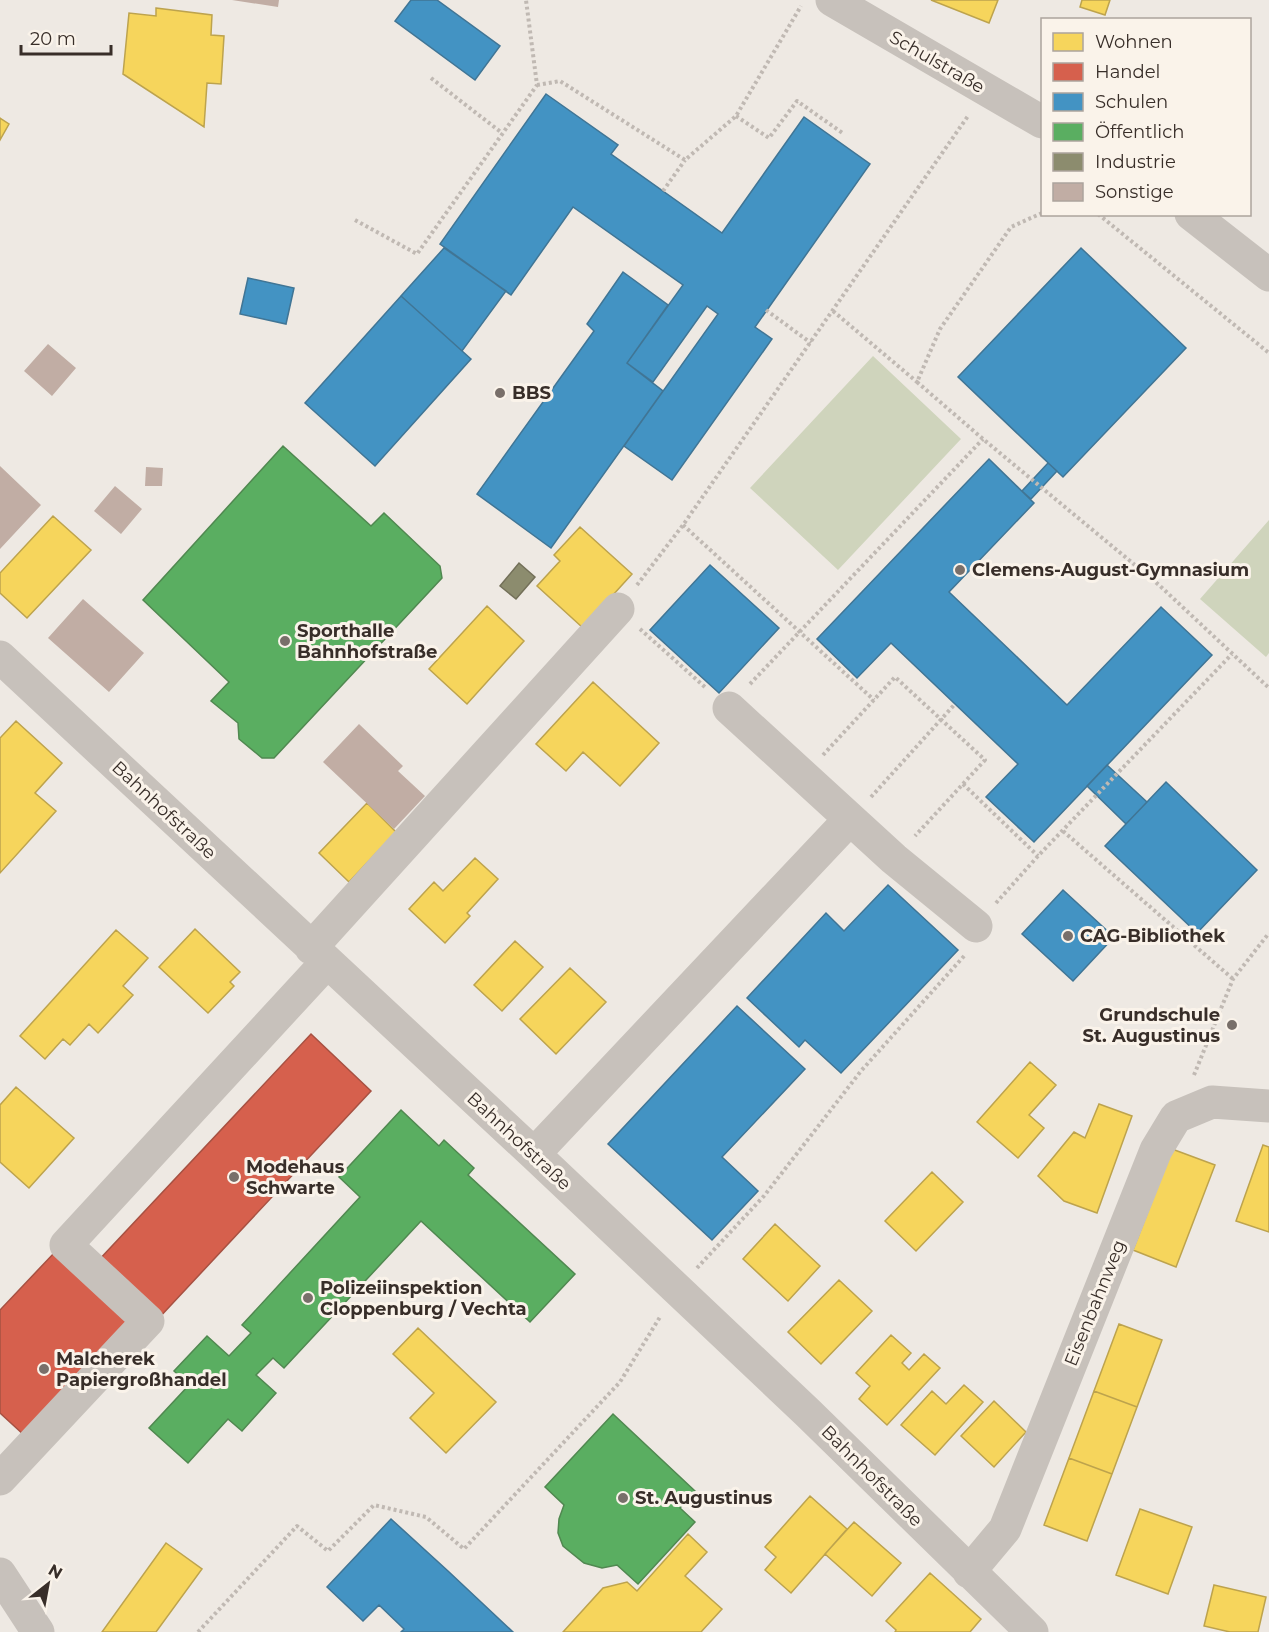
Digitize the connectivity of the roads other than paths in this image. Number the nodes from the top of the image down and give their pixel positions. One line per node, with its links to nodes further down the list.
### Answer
1 (832, 0): 2 (street, Schulstraße)
2 (1041, 121)
3 (1194, 216): 4 (street)
4 (1269, 275)
5 (627, 617): 10 (street)
6 (0, 657): 10 (street, Bahnhofstraße)
7 (729, 708): 8 (street)
8 (850, 819): 9 (street); 12 (street)
9 (976, 926)
10 (319, 955): 12 (street, Bahnhofstraße); 13 (street)
11 (1269, 1106): 14 (street, Eisenbahnweg)
12 (534, 1154): 14 (street, Bahnhofstraße)
13 (0, 1479)
14 (969, 1572): 17 (street, Bahnhofstraße)
15 (0, 1574): 16 (street)
16 (38, 1632)
17 (1032, 1632)

